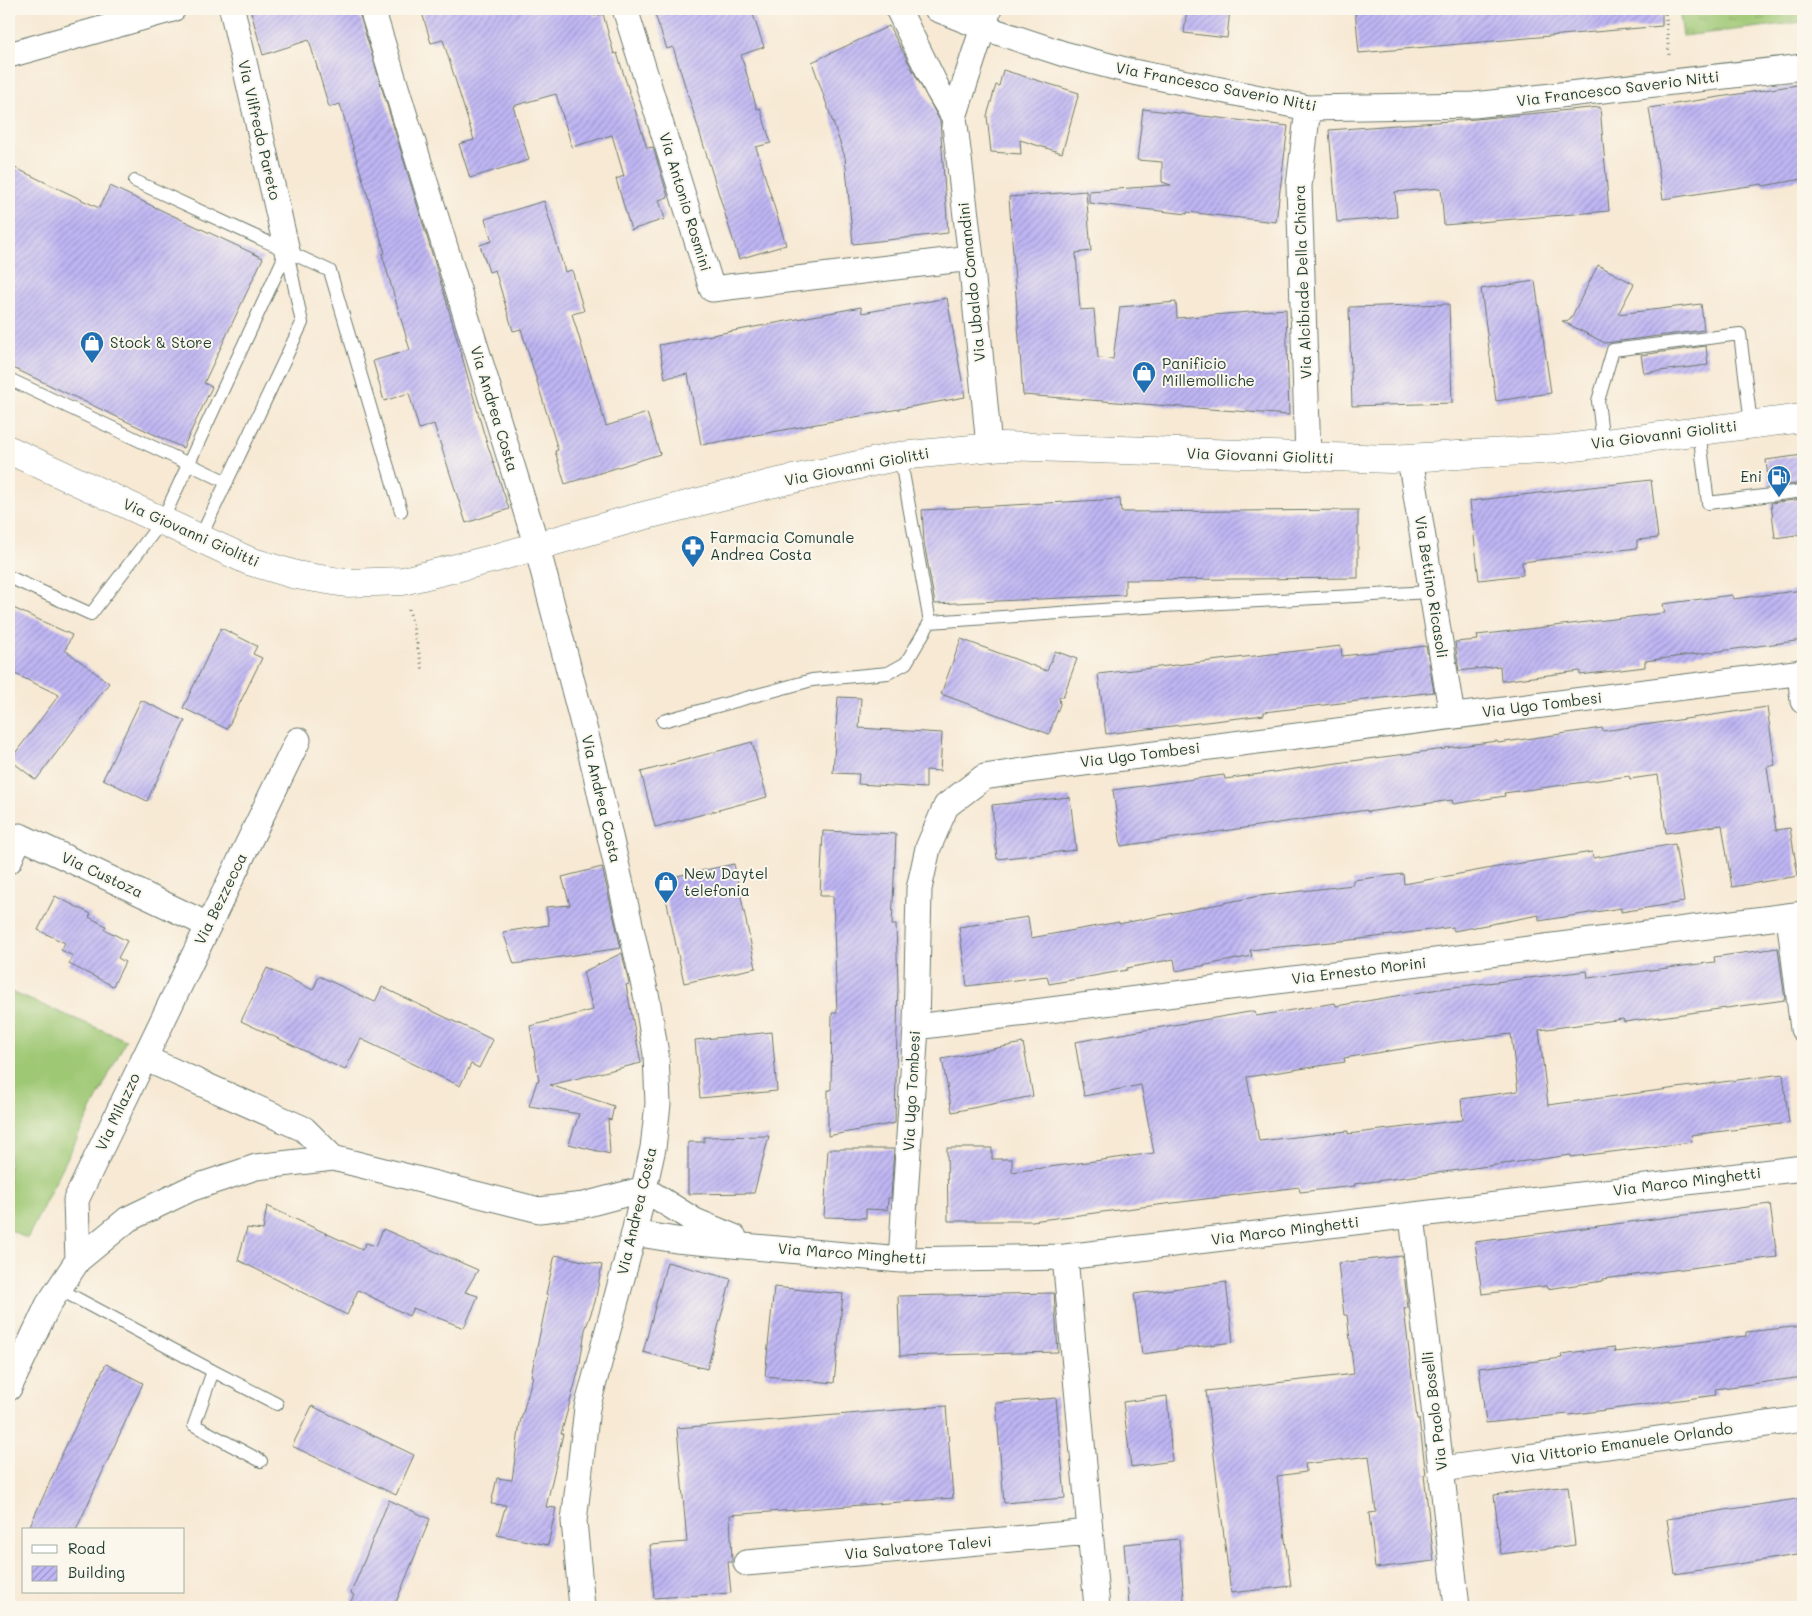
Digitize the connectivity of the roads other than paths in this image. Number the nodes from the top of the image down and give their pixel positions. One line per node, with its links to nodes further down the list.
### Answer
1 (173, 9): 8 (street)
2 (232, 9): 13 (street, Via Vilfredo Pareto)
3 (372, 9): 31 (street, Via Andrea Costa)
4 (625, 9): 14 (street, Via Antonio Rosmini)
5 (898, 9): 11 (street, Via Ubaldo Comandini)
6 (937, 9): 7 (street, Via Francesco Saverio Nitti)
7 (986, 18): 10 (street, Via Francesco Saverio Nitti); 11 (street, Via Ubaldo Comandini)
8 (9, 55)
9 (1803, 67): 10 (street, Via Francesco Saverio Nitti)
10 (1308, 108): 23 (street, Via Alcibiade Della Chiara)
11 (954, 117): 14 (street, Via Ubaldo Comandini)
12 (135, 181): 13 (lane)
13 (287, 251): 25 (lane); 26 (lane); 28 (lane)
14 (971, 258): 20 (street, Via Ubaldo Comandini)
15 (9, 379): 25 (lane)
16 (1803, 418): 17 (street, Via Giovanni Giolitti)
17 (1751, 424): 18 (street, Via Giovanni Giolitti); 19 (lane)
18 (1699, 431): 19 (street, Via Giovanni Giolitti); 27 (lane)
19 (1603, 443): 24 (street, Via Giovanni Giolitti)
20 (989, 447): 22 (street, Via Giovanni Giolitti); 23 (street, Via Giovanni Giolitti)
21 (9, 450): 29 (street, Via Giovanni Giolitti)
22 (900, 456): 31 (street, Via Giovanni Giolitti); 34 (lane)
23 (1308, 457): 24 (street, Via Giovanni Giolitti)
24 (1410, 458): 33 (street, Via Bettino Ricasoli)
25 (188, 464): 26 (lane); 29 (lane)
26 (227, 482): 30 (lane)
27 (1803, 491)
28 (401, 512)
29 (162, 521): 30 (street, Via Giovanni Giolitti); 32 (lane)
30 (200, 538): 31 (street, Via Giovanni Giolitti)
31 (536, 547): 48 (street, Via Andrea Costa)
32 (9, 577)
33 (1431, 592): 34 (lane); 37 (street, Via Bettino Ricasoli)
34 (930, 622): 38 (lane)
35 (1802, 672): 36 (street, Via Ugo Tombesi); 37 (street, Via Ugo Tombesi)
36 (1803, 701)
37 (1452, 716): 43 (street, Via Ugo Tombesi)
38 (662, 721)
39 (298, 740): 42 (street, Via Bezzecca)
40 (9, 861): 42 (street, Via Custoza)
41 (1796, 915): 43 (street, Via Ernesto Morini); 44 (street)
42 (208, 925): 45 (street, Via Bezzecca)
43 (916, 1028): 54 (street, Via Ugo Tombesi)
44 (1803, 1029)
45 (144, 1058): 46 (street, Via Milazzo); 53 (street, Via Milazzo)
46 (333, 1158): 48 (street); 53 (street)
47 (1803, 1168): 49 (street, Via Marco Minghetti)
48 (644, 1189): 50 (street, Via Andrea Costa); 51 (street, Via Marco Minghetti)
49 (1412, 1216): 52 (street, Via Marco Minghetti); 61 (street, Via Paolo Boselli)
50 (634, 1233): 51 (street, Via Marco Minghetti); 64 (street, Via Andrea Costa)
51 (765, 1248): 54 (street, Via Marco Minghetti)
52 (1065, 1257): 54 (street, Via Marco Minghetti); 62 (street)
53 (78, 1260): 55 (street)
54 (902, 1260)
55 (59, 1289): 56 (lane); 57 (street)
56 (213, 1371): 58 (lane); 60 (lane)
57 (9, 1388)
58 (277, 1404)
59 (1803, 1419): 61 (street, Via Vittorio Emanuele Orlando)
60 (260, 1461)
61 (1442, 1469): 66 (street, Via Paolo Boselli)
62 (1090, 1532): 63 (street, Via Salvatore Talevi); 65 (street)
63 (746, 1563)
64 (582, 1607)
65 (1097, 1607)
66 (1457, 1607)

